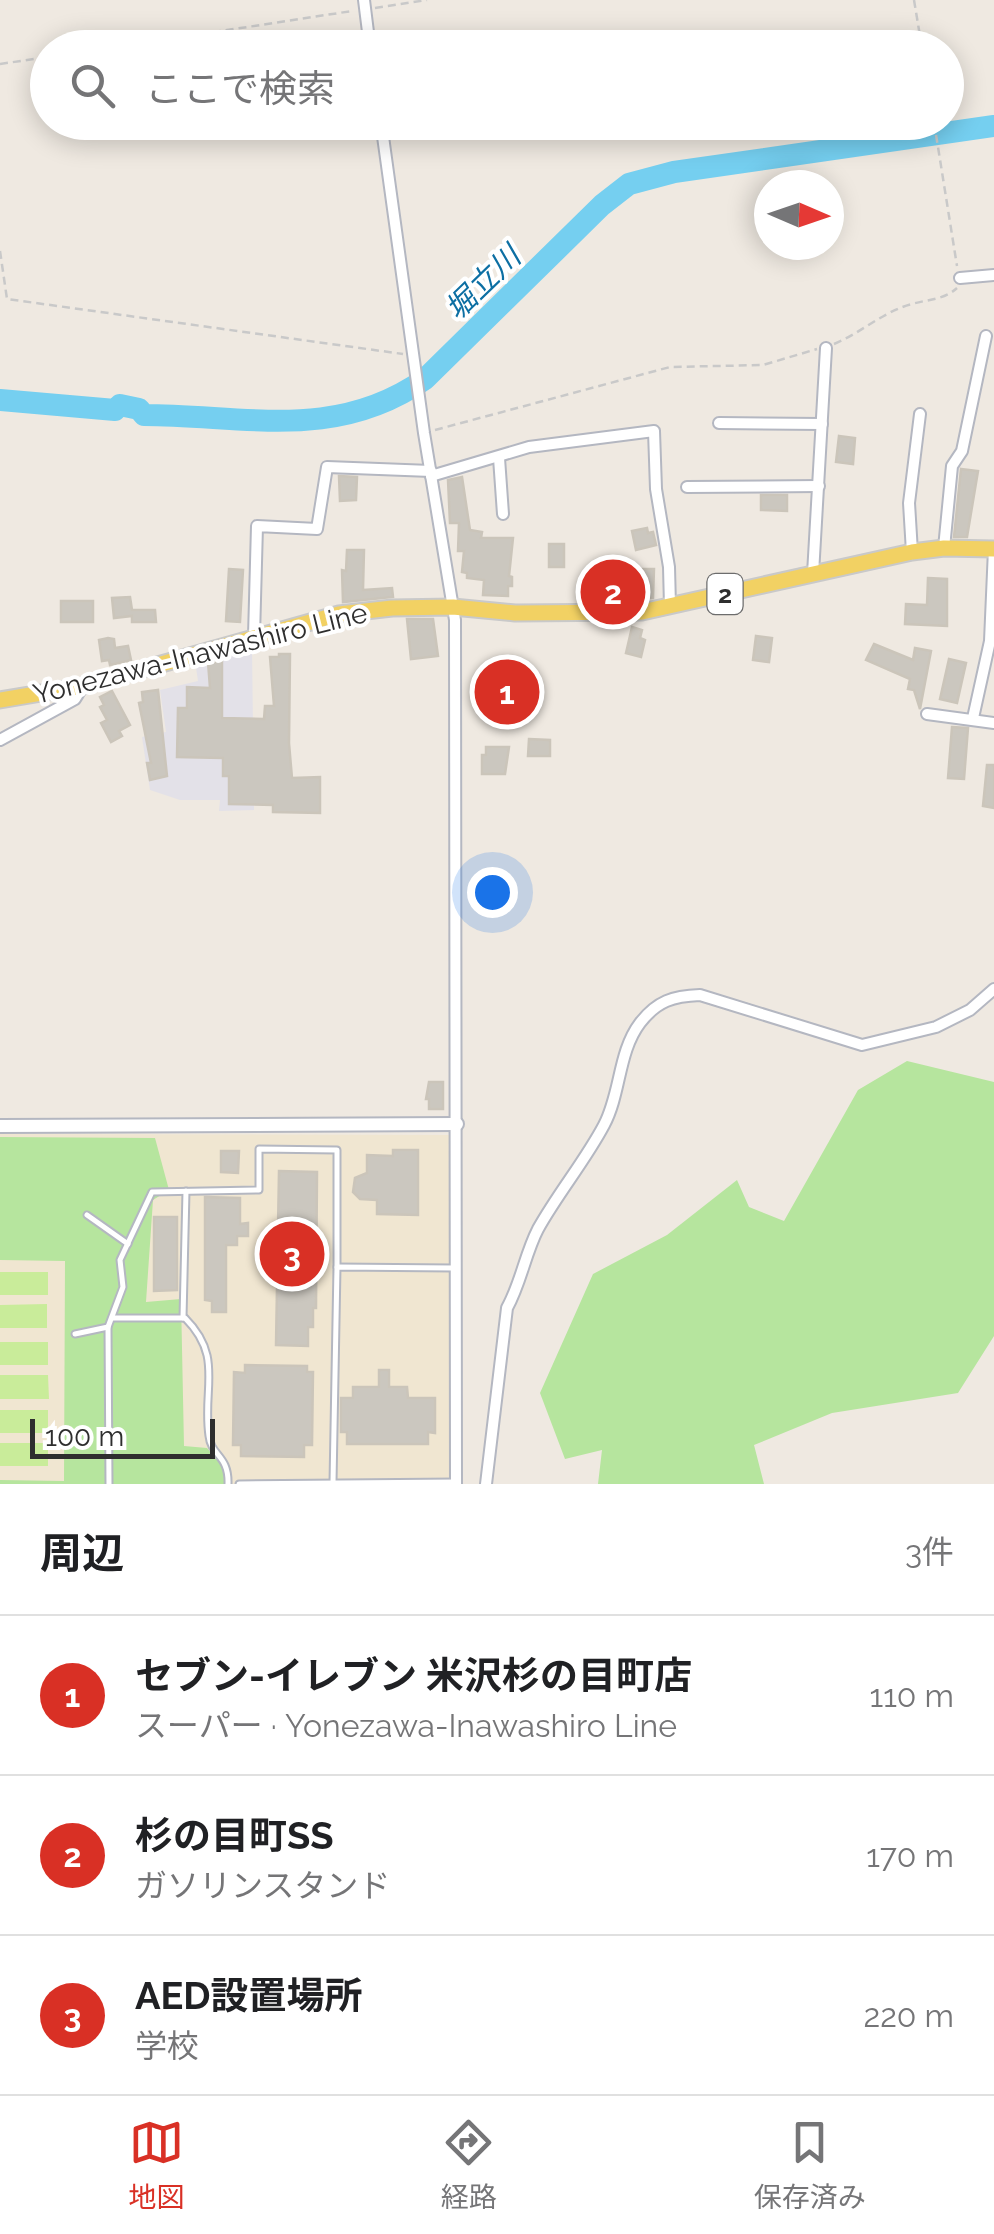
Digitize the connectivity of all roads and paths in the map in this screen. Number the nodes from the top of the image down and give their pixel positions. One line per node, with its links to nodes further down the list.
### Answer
1 (428, 0): 3 (path)
2 (914, 0): 6 (path)
3 (364, 4): 4 (path); 5 (street)
4 (214, 30)
5 (368, 30)
6 (919, 30)
7 (30, 60): 8 (path)
8 (0, 64)
9 (383, 140): 16 (street)
10 (937, 140): 13 (path)
11 (0, 252): 16 (path)
12 (994, 275): 13 (street)
13 (960, 278): 15 (path)
14 (986, 336): 26 (street)
15 (826, 348): 19 (street); 20 (path)
16 (413, 356): 20 (street)
17 (920, 414): 28 (street)
18 (719, 423): 19 (street)
19 (822, 424): 23 (street)
20 (424, 432): 22 (street)
21 (499, 458): 22 (street); 25 (street); 30 (street)
22 (431, 474): 31 (street); 32 (street)
23 (819, 486): 24 (street); 29 (street)
24 (687, 487)
25 (503, 514)
26 (944, 548): 27 (main road, Yonezawa-Inawashiro Line / 2); 28 (main road, Yonezawa-Inawashiro Line / 2)
27 (994, 550): 36 (street)
28 (912, 552): 29 (main road, Yonezawa-Inawashiro Line / 2)
29 (813, 574): 30 (main road, Yonezawa-Inawashiro Line / 2)
30 (670, 606): 31 (main road, Yonezawa-Inawashiro Line / 2)
31 (453, 607): 32 (main road, Yonezawa-Inawashiro Line / 2); 40 (street)
32 (254, 636): 33 (main road, Yonezawa-Inawashiro Line / 2)
33 (83, 686): 34 (main road, Yonezawa-Inawashiro Line / 2); 38 (street)
34 (0, 700)
35 (927, 714): 36 (street)
36 (972, 718): 37 (street)
37 (994, 722)
38 (0, 740)
39 (994, 989): 56 (street)
40 (457, 1124): 41 (street); 46 (street)
41 (0, 1126)
42 (186, 1191): 44 (lane); 45 (lane); 48 (lane)
43 (87, 1215): 44 (lane)
44 (128, 1244): 47 (lane)
45 (337, 1267): 46 (lane); 51 (lane)
46 (456, 1268): 52 (street)
47 (112, 1318): 48 (lane); 49 (lane)
48 (183, 1318): 54 (lane)
49 (108, 1327): 50 (lane); 53 (lane)
50 (75, 1334)
51 (334, 1483): 52 (lane); 55 (lane)
52 (456, 1483)
53 (108, 1484)
54 (228, 1484)
55 (239, 1484)
56 (486, 1484)

